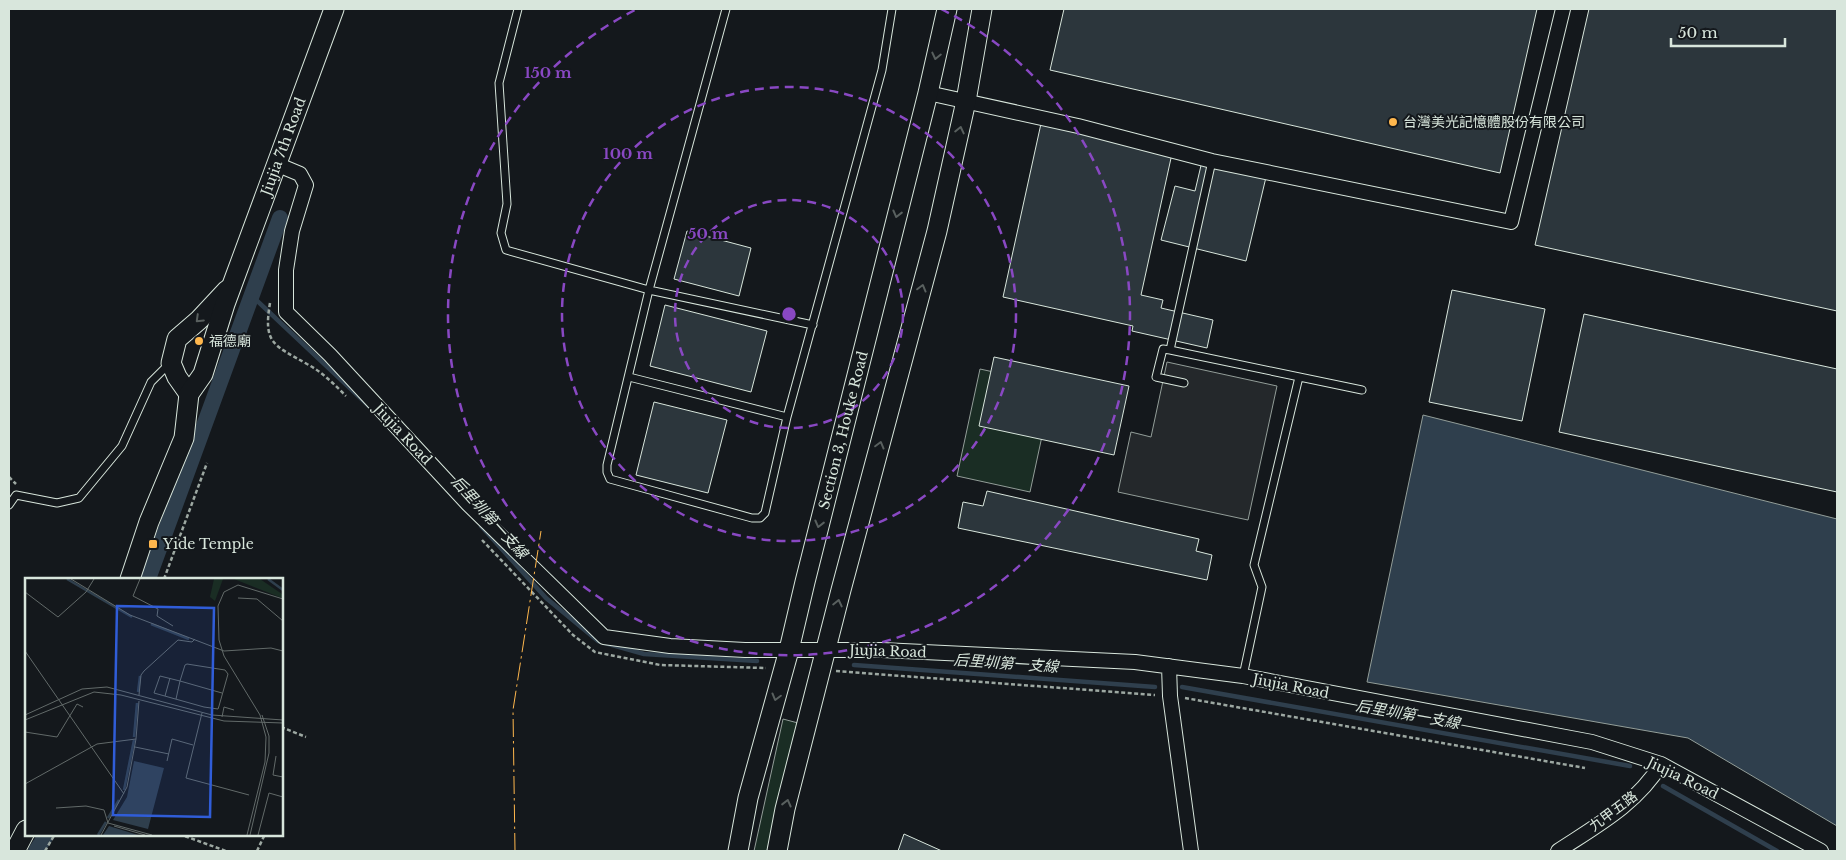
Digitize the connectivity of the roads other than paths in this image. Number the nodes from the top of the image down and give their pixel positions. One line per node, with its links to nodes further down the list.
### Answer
1 (334, 9): 11 (street, Jiujia 7th Road)
2 (518, 9): 13 (lane)
3 (726, 9): 13 (lane)
4 (892, 9): 14 (lane)
5 (947, 9): 8 (street, Section 3, Houke Road, one-way to 8)
6 (982, 9): 9 (street)
7 (1563, 9): 10 (street)
8 (928, 93): 9 (street); 25 (street, Section 3, Houke Road, one-way to 25)
9 (966, 101): 10 (street); 26 (street, one-way to 9)
10 (1212, 161): 15 (lane)
11 (276, 164): 12 (street, Jiujia 7th Road); 25 (street, Jiujia Road)
12 (232, 284): 16 (street, Jiujia 7th Road, one-way to 16); 21 (street, Jiujia 7th Road)
13 (649, 290): 14 (lane); 17 (lane)
14 (812, 325): 22 (lane)
15 (1170, 350): 18 (lane); 19 (lane)
16 (171, 363): 21 (street); 23 (lane)
17 (629, 377): 22 (lane); 22 (lane)
18 (1299, 378): 20 (lane); 28 (lane)
19 (1184, 383)
20 (1362, 390)
21 (189, 394): 24 (street, Jiujia 7th Road)
22 (787, 417)
23 (9, 505)
24 (130, 578)
25 (790, 650): 26 (street, Jiujia Road); 32 (street, Section 3, Houke Road, one-way to 32)
26 (827, 650): 27 (street, Jiujia Road); 33 (street, one-way to 26)
27 (1169, 666): 28 (street, Jiujia Road); 34 (street)
28 (1243, 676): 29 (street, Jiujia Road)
29 (1661, 764): 35 (street, 九甲五路); 36 (street, Jiujia Road)
30 (25, 832): 31 (street)
31 (15, 851)
32 (738, 851)
33 (777, 851)
34 (1191, 851)
35 (1558, 851)
36 (1820, 851)

